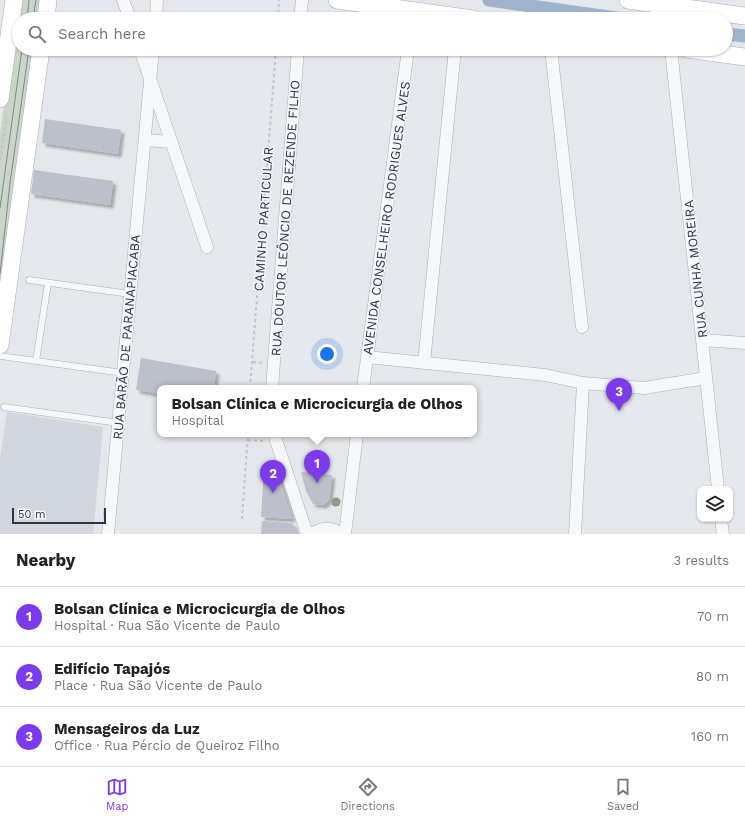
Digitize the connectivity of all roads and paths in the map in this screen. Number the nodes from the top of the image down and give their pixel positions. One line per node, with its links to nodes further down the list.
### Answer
1 (14, 0): 11 (main road)
2 (48, 0): 12 (main road)
3 (123, 0): 13 (street)
4 (157, 0): 14 (street)
5 (279, 0): 15 (path)
6 (302, 0): 16 (street)
7 (337, 0): 10 (main road)
8 (628, 0): 9 (main road)
9 (667, 3): 17 (main road)
10 (421, 11)
11 (12, 12)
12 (47, 12)
13 (127, 12)
14 (156, 12)
15 (278, 12)
16 (301, 12)
17 (721, 12)
18 (12, 14): 33 (main road)
19 (733, 14): 20 (main road)
20 (745, 16)
21 (733, 55): 31 (main road)
22 (40, 56): 43 (main road)
23 (142, 56): 32 (street)
24 (152, 56): 32 (street, RUA BARÃO DE PARANAPIACABA)
25 (275, 56): 51 (path, CAMINHO PARTICULAR)
26 (297, 56): 52 (street, RUA DOUTOR LEÔNCIO DE REZENDE FILHO)
27 (407, 56): 45 (street, AVENIDA CONSELHEIRO RODRIGUES ALVES)
28 (454, 56): 47 (street)
29 (552, 56): 40 (street)
30 (673, 56): 41 (street, RUA CUNHA MOREIRA)
31 (745, 57)
32 (150, 79): 34 (street, RUA BARÃO DE PARANAPIACABA); 35 (street)
33 (0, 99)
34 (145, 140): 35 (street); 39 (street, RUA BARÃO DE PARANAPIACABA)
35 (171, 142): 36 (street)
36 (207, 247)
37 (29, 280): 38 (lane)
38 (48, 283): 39 (lane); 46 (lane)
39 (130, 294): 48 (street, RUA BARÃO DE PARANAPIACABA)
40 (582, 327)
41 (702, 340): 42 (street); 49 (street, RUA CUNHA MOREIRA)
42 (745, 343)
43 (0, 345)
44 (0, 356): 46 (lane)
45 (367, 357): 47 (street); 53 (street, AVENIDA CONSELHEIRO RODRIGUES ALVES)
46 (36, 361): 48 (lane)
47 (424, 363): 50 (street)
48 (123, 373): 55 (street, RUA BARÃO DE PARANAPIACABA)
49 (706, 378): 50 (street); 59 (street, RUA CUNHA MOREIRA)
50 (583, 383): 67 (street)
51 (250, 385)
52 (272, 385)
53 (363, 385)
54 (4, 407): 55 (lane)
55 (119, 423): 62 (street, RUA BARÃO DE PARANAPIACABA)
56 (357, 437): 66 (street)
57 (275, 438): 58 (path); 63 (street)
58 (248, 440): 60 (path)
59 (718, 486)
60 (242, 518)
61 (721, 522): 68 (street)
62 (108, 534)
63 (307, 534)
64 (311, 534): 65 (street)
65 (340, 534)
66 (344, 534)
67 (575, 534)
68 (723, 534)

